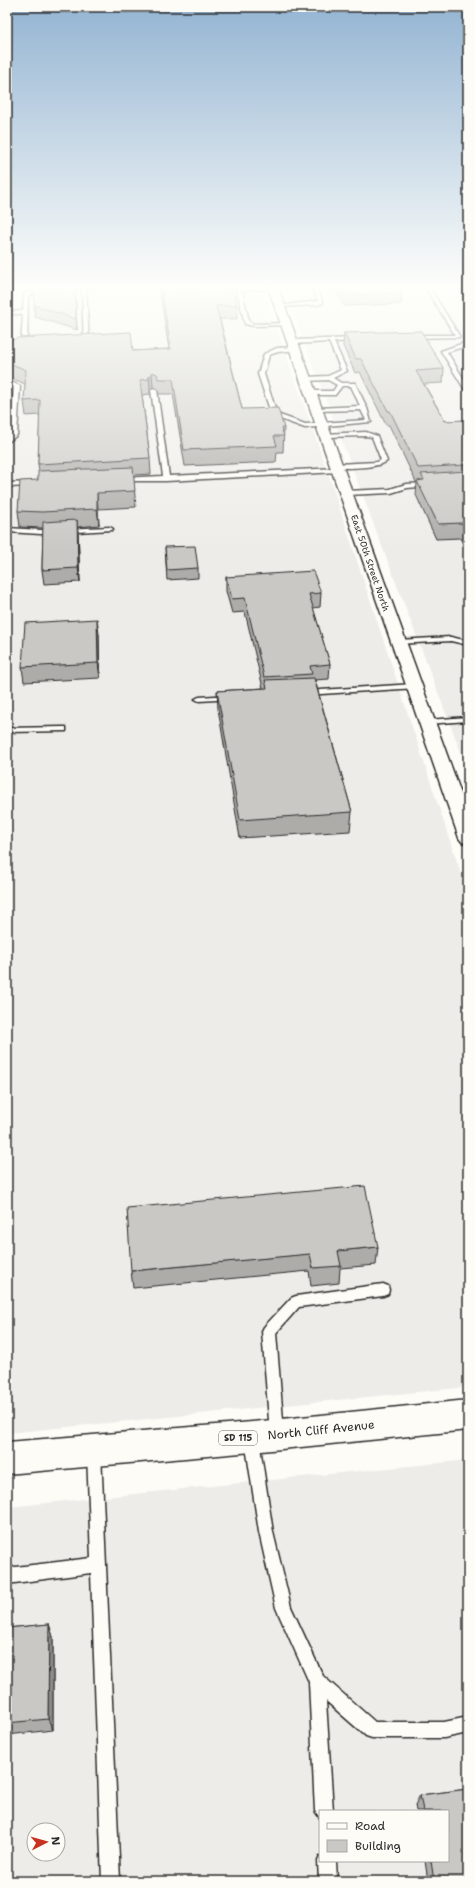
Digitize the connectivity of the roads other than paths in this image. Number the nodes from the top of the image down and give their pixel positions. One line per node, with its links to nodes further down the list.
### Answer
1 (261, 375): 14 (lane)
2 (304, 375): 5 (street, East 50th Street North)
3 (335, 375): 6 (lane)
4 (459, 375): 10 (lane)
5 (305, 378): 6 (lane); 11 (street, East 50th Street North)
6 (329, 378): 8 (lane)
7 (7, 382): 15 (lane)
8 (340, 385): 11 (lane); 12 (lane)
9 (154, 390): 17 (lane)
10 (468, 390)
11 (311, 394): 13 (street, East 50th Street North)
12 (364, 408): 13 (lane); 14 (lane)
13 (317, 410): 14 (street, East 50th Street North)
14 (324, 430): 16 (street, East 50th Street North); 16 (lane)
15 (7, 441)
16 (337, 468): 17 (lane); 22 (street, East 50th Street North)
17 (166, 478): 18 (lane)
18 (111, 481)
19 (39, 484): 20 (lane)
20 (7, 485)
21 (435, 485): 22 (lane)
22 (346, 493): 25 (street, East 50th Street North)
23 (110, 529): 24 (lane)
24 (7, 530)
25 (398, 642): 26 (lane); 27 (street, East 50th Street North)
26 (468, 643)
27 (414, 686): 28 (lane); 32 (street, East 50th Street North)
28 (299, 693)
29 (237, 697): 30 (lane)
30 (199, 699)
31 (468, 719): 32 (lane)
32 (427, 722): 35 (street, East 50th Street North)
33 (63, 729): 34 (lane)
34 (7, 730)
35 (467, 833)
36 (384, 1290): 38 (lane)
37 (468, 1415): 38 (main road, North Cliff Avenue / SD 115)
38 (264, 1436): 39 (main road, North Cliff Avenue / SD 115); 43 (lane)
39 (94, 1451): 40 (main road, North Cliff Avenue / SD 115); 41 (lane)
40 (7, 1458)
41 (98, 1565): 42 (lane); 47 (lane)
42 (7, 1576)
43 (317, 1682): 44 (lane); 45 (lane)
44 (468, 1725)
45 (324, 1810)
46 (327, 1862): 48 (lane)
47 (111, 1881)
48 (328, 1881)

